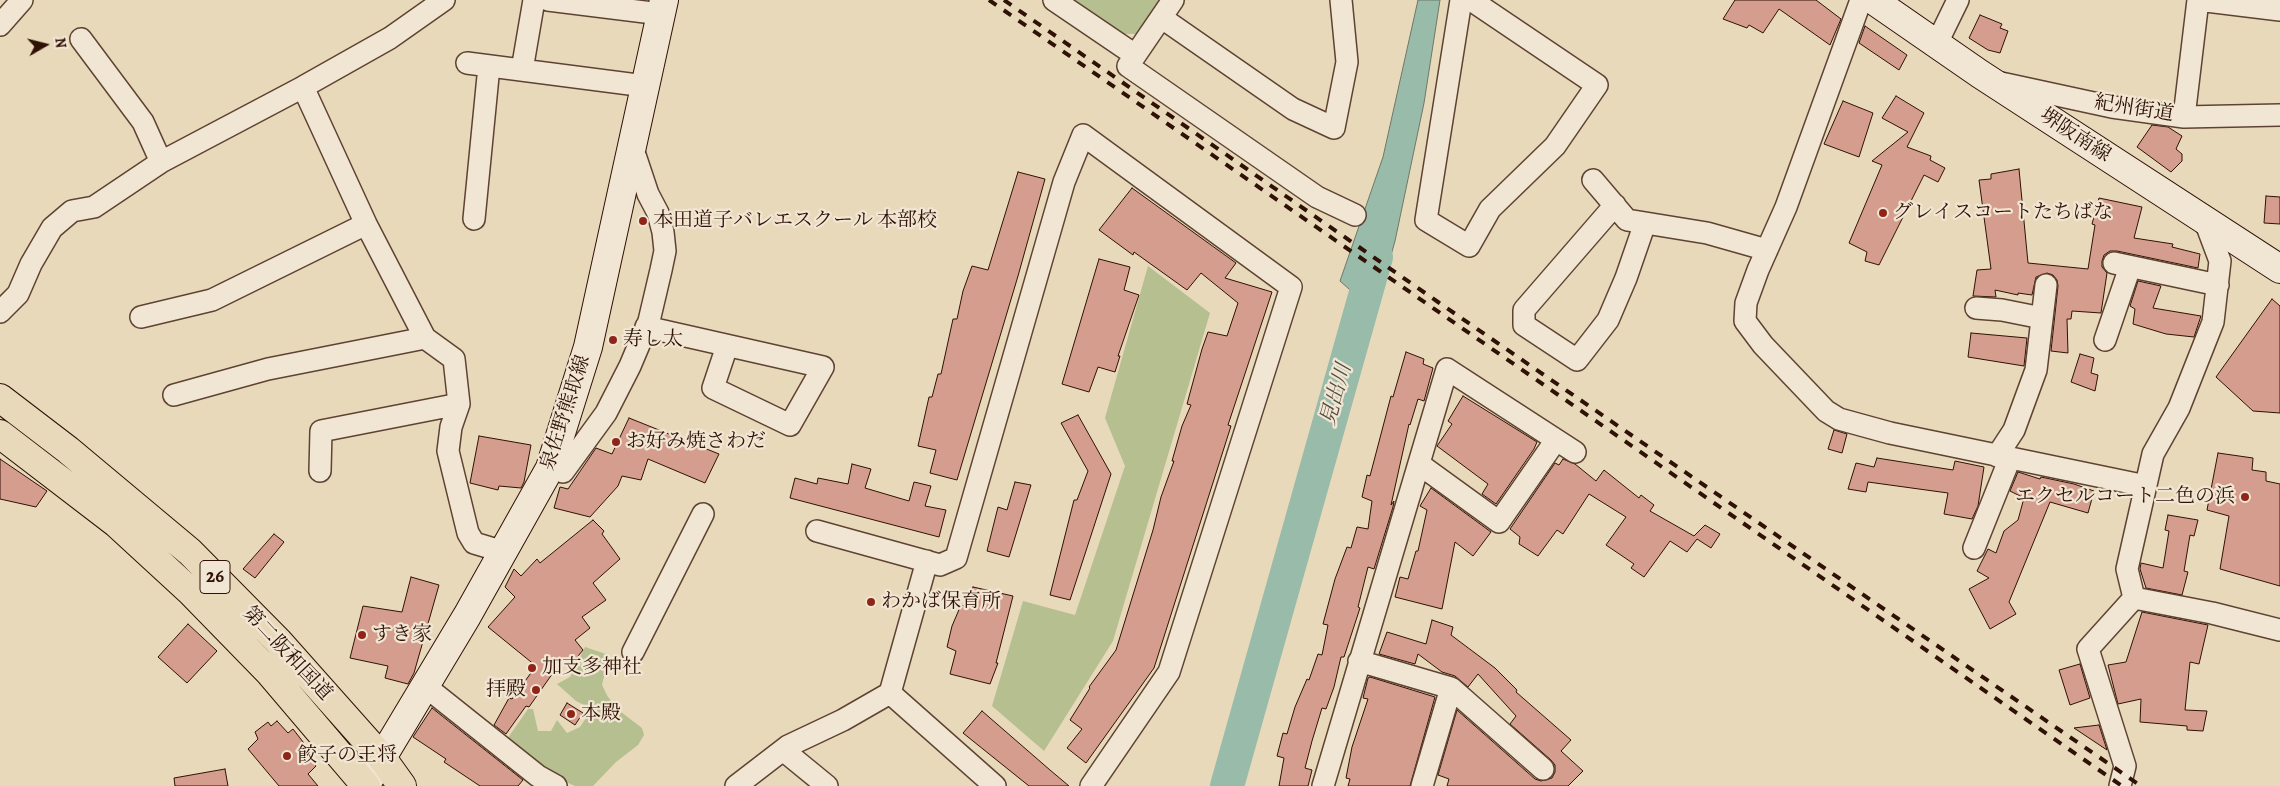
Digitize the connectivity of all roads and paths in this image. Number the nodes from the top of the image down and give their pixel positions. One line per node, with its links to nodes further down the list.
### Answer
1 (22, 0): 16 (street)
2 (444, 0): 25 (street)
3 (534, 0): 22 (street)
4 (548, 0): 13 (street)
5 (1054, 0): 20 (street)
6 (1341, 0): 14 (street)
7 (1461, 0): 8 (street)
8 (1470, 0)
9 (1860, 0): 37 (street)
10 (1873, 0): 18 (main road, 堺阪南線)
11 (1958, 0): 18 (street)
12 (2198, 0): 15 (street); 27 (street)
13 (663, 7): 24 (main road, 泉佐野熊取線)
14 (1168, 9): 20 (street)
15 (2280, 10)
16 (0, 24)
17 (81, 38): 29 (street)
18 (1936, 45): 23 (main road, 堺阪南線)
19 (467, 63): 21 (street)
20 (1129, 64): 32 (street)
21 (489, 66): 22 (street); 33 (street)
22 (522, 70): 24 (street)
23 (1990, 81): 27 (street, 紀州街道); 34 (main road, 堺阪南線)
24 (645, 86): 28 (main road, 泉佐野熊取線)
25 (303, 87): 29 (street); 36 (street)
26 (2280, 115): 27 (street, 紀州街道)
27 (2184, 117)
28 (632, 146): 45 (street); 63 (main road, 泉佐野熊取線)
29 (161, 162): 42 (street)
30 (1594, 180): 31 (street)
31 (1615, 205): 35 (street); 35 (street)
32 (1355, 215)
33 (474, 219)
34 (2205, 221): 38 (main road, 堺阪南線); 40 (street)
35 (1645, 223): 37 (street)
36 (366, 224): 43 (street); 46 (street)
37 (1766, 250): 55 (street)
38 (2280, 269)
39 (2046, 285): 44 (street)
40 (2218, 285): 47 (street); 59 (street)
41 (1976, 308): 44 (street)
42 (0, 312)
43 (141, 318)
44 (2042, 318): 55 (street)
45 (646, 328): 48 (street); 58 (street)
46 (425, 338): 49 (street); 51 (street)
47 (2104, 340)
48 (727, 346): 48 (street)
49 (174, 395)
50 (0, 398): 73 (highway, 第二阪和国道 / 26)
51 (459, 404): 57 (street); 63 (street)
52 (0, 434): 75 (highway, 第二阪和国道 / 26)
53 (1556, 440): 54 (street); 56 (street); 56 (street)
54 (1575, 452)
55 (2004, 457): 59 (street); 62 (street)
56 (1420, 464): 68 (street)
57 (320, 471)
58 (563, 472)
59 (2146, 486): 65 (street)
60 (704, 514): 67 (street)
61 (817, 531): 64 (street)
62 (1974, 548)
63 (504, 552): 69 (main road, 泉佐野熊取線)
64 (927, 561): 71 (street); 81 (street)
65 (2134, 598): 66 (street); 84 (street)
66 (2280, 630)
67 (634, 652)
68 (1359, 661): 70 (street); 82 (street)
69 (425, 686): 73 (main road, 泉佐野熊取線); 77 (street)
70 (1451, 688): 74 (street); 83 (street)
71 (890, 693): 72 (street); 80 (street)
72 (783, 750): 78 (street); 79 (street)
73 (382, 758): 75 (main road, 泉佐野熊取線); 76 (highway, 第二阪和国道 / 26)
74 (1543, 769)
75 (366, 786)
76 (402, 786)
77 (556, 786)
78 (736, 786)
79 (827, 786)
80 (995, 786)
81 (1091, 786)
82 (1323, 786)
83 (1422, 786)
84 (2120, 786)

